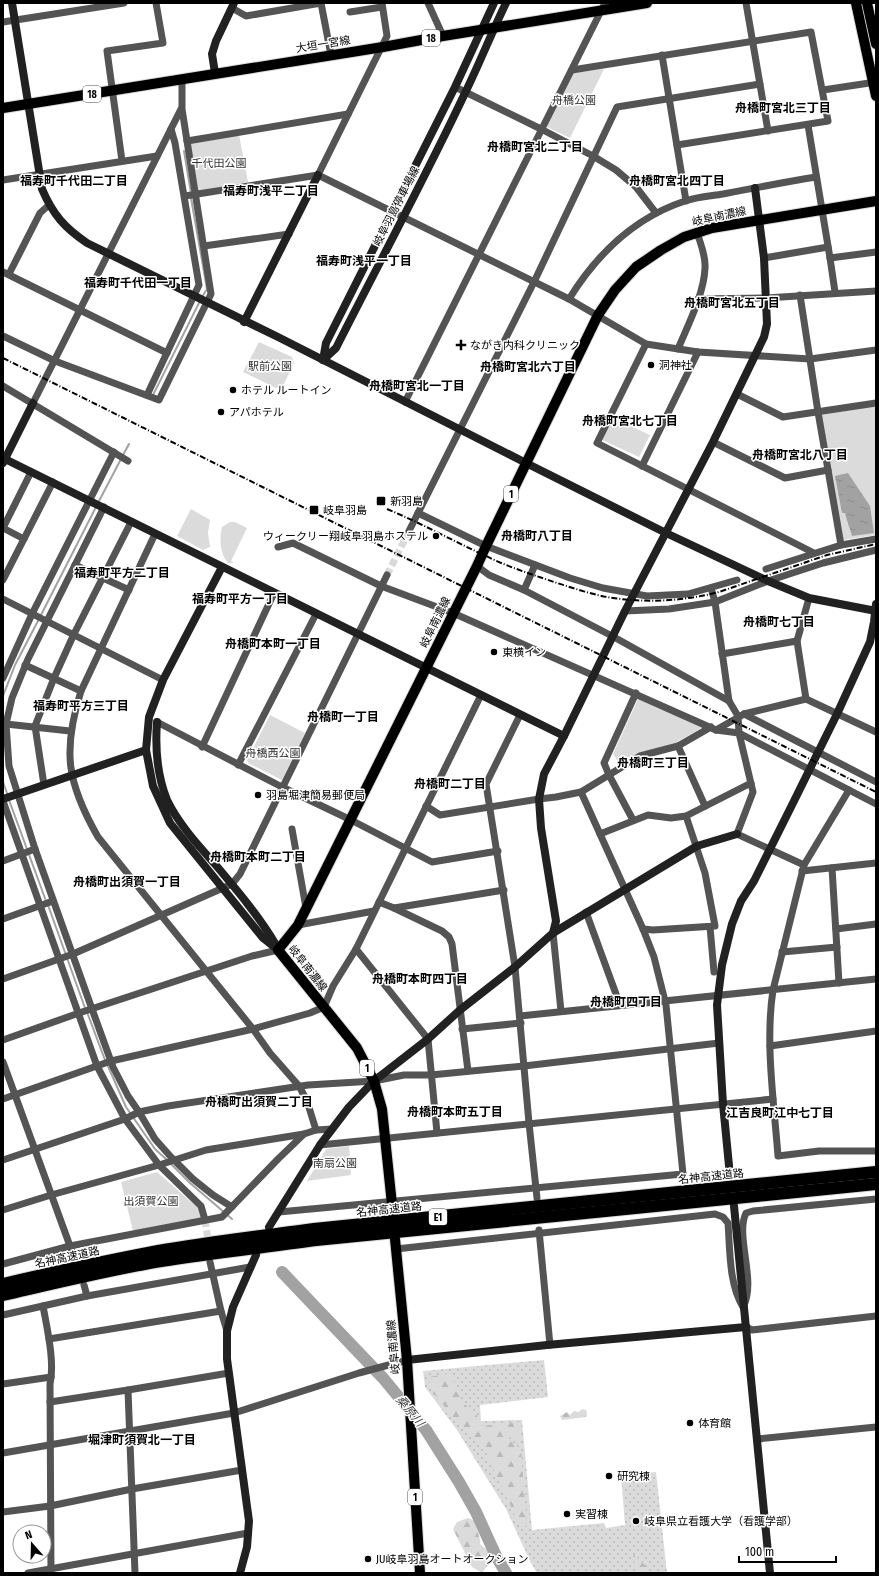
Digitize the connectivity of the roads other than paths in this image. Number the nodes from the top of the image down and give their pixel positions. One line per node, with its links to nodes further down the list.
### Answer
1 (12, 3): 17 (street)
2 (124, 3): 17 (street)
3 (156, 3): 34 (street)
4 (321, 3): 14 (street); 25 (street)
5 (428, 3): 21 (street)
6 (494, 3): 20 (street, 岐阜羽島停車場線)
7 (506, 3): 19 (street, 岐阜羽島停車場線)
8 (647, 3): 15 (main road, 大垣一宮線 / 18)
9 (746, 3): 22 (street)
10 (856, 3): 30 (main road)
11 (867, 3): 23 (main road)
12 (233, 5): 14 (street); 28 (street)
13 (382, 5): 16 (street); 24 (street)
14 (281, 6)
15 (604, 6): 19 (main road, 大垣一宮線 / 18); 27 (street)
16 (350, 12)
17 (15, 20): 18 (street); 38 (street)
18 (3, 22)
19 (494, 28): 20 (main road, 大垣一宮線 / 18); 35 (street, 岐阜羽島停車場線)
20 (481, 30): 21 (main road, 大垣一宮線 / 18); 32 (street, 岐阜羽島停車場線)
21 (442, 36): 24 (main road, 大垣一宮線 / 18)
22 (752, 41): 26 (street); 31 (street); 33 (street)
23 (876, 44)
24 (382, 47): 25 (main road, 大垣一宮線 / 18); 41 (street)
25 (331, 55): 28 (main road, 大垣一宮線 / 18)
26 (662, 55): 27 (street); 37 (street)
27 (572, 70): 44 (street)
28 (214, 73): 29 (main road, 大垣一宮線 / 18)
29 (182, 80): 34 (main road, 大垣一宮線 / 18); 40 (street)
30 (874, 82): 33 (street); 36 (main road)
31 (760, 84): 37 (street); 45 (street)
32 (455, 87): 35 (street); 61 (street, 岐阜羽島停車場線)
33 (823, 90): 42 (street)
34 (113, 91): 38 (main road, 大垣一宮線 / 18); 50 (street)
35 (466, 92): 44 (street); 63 (street, 岐阜羽島停車場線)
36 (876, 96)
37 (669, 98): 47 (street); 49 (street)
38 (28, 104): 39 (main road, 大垣一宮線 / 18); 51 (street)
39 (3, 108)
40 (182, 109): 43 (street); 46 (street)
41 (348, 114): 46 (street); 52 (street)
42 (808, 125): 45 (street); 53 (street)
43 (171, 129): 48 (street); 56 (street)
44 (541, 129): 49 (street); 71 (street)
45 (768, 131): 47 (street)
46 (187, 141): 56 (street)
47 (677, 145): 57 (street)
48 (157, 156): 50 (street); 70 (street)
49 (593, 156): 62 (street); 75 (street)
50 (122, 161): 51 (street)
51 (40, 174): 54 (street); 59 (street)
52 (318, 175): 56 (street); 61 (street); 66 (street)
53 (816, 177): 55 (street); 60 (street)
54 (3, 180)
55 (755, 188): 57 (street); 64 (street)
56 (191, 195): 67 (street); 81 (street)
57 (686, 201): 62 (street)
58 (876, 201): 60 (main road, 岐阜南濃線 / 1)
59 (49, 205): 70 (street); 74 (street)
60 (822, 210): 64 (main road, 岐阜南濃線 / 1); 68 (street)
61 (392, 212): 63 (street); 94 (street, 岐阜羽島停車場線)
62 (656, 213): 82 (street)
63 (403, 217): 71 (street); 94 (street, 岐阜羽島停車場線)
64 (759, 220): 65 (main road, 岐阜南濃線 / 1); 72 (street)
65 (697, 232): 80 (street); 84 (main road, 岐阜南濃線 / 1)
66 (289, 234): 67 (street); 85 (street)
67 (204, 246): 81 (street)
68 (828, 247): 72 (street); 73 (street)
69 (876, 252): 73 (street)
70 (108, 255): 81 (street); 83 (street)
71 (478, 255): 75 (street); 99 (street)
72 (764, 258): 79 (street)
73 (830, 258): 77 (street)
74 (6, 273): 83 (street)
75 (534, 282): 82 (street); 103 (street)
76 (876, 291): 77 (street)
77 (835, 292): 78 (street)
78 (800, 294): 79 (street); 93 (street)
79 (766, 298): 80 (street); 92 (street)
80 (698, 299): 88 (street)
81 (200, 300): 85 (street); 91 (street); 98 (street)
82 (569, 300): 84 (street)
83 (80, 311): 91 (street); 95 (street)
84 (598, 315): 87 (street); 108 (main road, 岐阜南濃線 / 1)
85 (244, 322): 94 (street)
86 (3, 336): 95 (street)
87 (646, 344): 88 (street); 109 (street)
88 (678, 349): 90 (street)
89 (876, 350): 93 (street)
90 (698, 352): 92 (street); 109 (street)
91 (167, 353): 98 (street)
92 (755, 356): 93 (street); 97 (street)
93 (810, 359): 102 (street)
94 (323, 360): 99 (street)
95 (55, 361): 98 (street); 100 (street)
96 (3, 386): 100 (street)
97 (737, 394): 102 (street); 104 (street)
98 (151, 396)
99 (405, 402): 103 (street)
100 (33, 403): 105 (street); 106 (street)
101 (876, 403): 102 (street)
102 (818, 412): 110 (street)
103 (461, 429): 108 (street); 115 (street)
104 (713, 442): 110 (street); 113 (street)
105 (116, 454): 107 (street); 114 (street)
106 (4, 460): 111 (street)
107 (127, 460)
108 (526, 463): 119 (street); 124 (main road, 岐阜南濃線 / 1)
109 (642, 466): 113 (street)
110 (828, 470): 123 (street)
111 (31, 472): 112 (street); 117 (street)
112 (52, 482): 114 (street); 121 (street)
113 (689, 489): 119 (street); 127 (street)
114 (97, 504): 116 (street); 128 (street); 151 (street)
115 (418, 513): 118 (street); 124 (street)
116 (131, 522): 120 (street); 134 (street)
117 (3, 528): 121 (street)
118 (409, 531)
119 (666, 533): 137 (street); 143 (street)
120 (156, 534): 131 (street); 140 (street)
121 (24, 539): 135 (street)
122 (876, 539): 123 (street)
123 (841, 545): 127 (street)
124 (486, 546): 129 (street); 130 (main road, 岐阜南濃線 / 1)
125 (278, 547): 138 (street)
126 (876, 550): 137 (street)
127 (814, 553): 132 (street)
128 (75, 565): 134 (street); 152 (street)
129 (536, 565): 141 (street); 143 (street)
130 (477, 566): 141 (street); 149 (main road, 岐阜南濃線 / 1)
131 (222, 567): 142 (street); 164 (street)
132 (766, 569)
133 (387, 575): 138 (street)
134 (102, 578): 140 (street); 153 (street)
135 (3, 580)
136 (737, 580): 139 (street)
137 (768, 581): 144 (street); 146 (street)
138 (381, 586): 149 (street); 154 (street)
139 (711, 588): 143 (street); 146 (street)
140 (129, 590): 157 (street)
141 (524, 590): 155 (street)
142 (274, 593): 150 (street); 182 (street)
143 (634, 593): 148 (street)
144 (809, 598): 147 (street); 156 (street)
145 (3, 599): 151 (street)
146 (715, 602): 148 (street); 158 (street)
147 (876, 609): 170 (street)
148 (625, 610): 155 (street)
149 (453, 613): 160 (main road, 岐阜南濃線 / 1); 161 (street)
150 (316, 614): 154 (street); 185 (street)
151 (34, 615): 152 (street); 162 (street)
152 (46, 621): 153 (street); 159 (street)
153 (74, 634): 157 (street); 163 (street)
154 (358, 634): 160 (street); 192 (street)
155 (612, 636): 161 (street); 169 (street)
156 (797, 641): 158 (street); 168 (street)
157 (101, 648): 164 (street); 165 (street)
158 (722, 654): 169 (street)
159 (25, 665): 163 (street); 174 (street)
160 (427, 668): 167 (street); 203 (main road, 岐阜南濃線 / 1)
161 (594, 675): 166 (street); 180 (street)
162 (3, 678)
163 (54, 678): 165 (street); 175 (street)
164 (163, 680): 183 (street)
165 (81, 691): 177 (street)
166 (636, 693): 176 (street); 188 (street)
167 (481, 695): 171 (street); 199 (street)
168 (806, 699): 170 (street); 172 (street)
169 (729, 701): 172 (street)
170 (836, 714): 178 (street); 184 (street)
171 (520, 715): 180 (street); 200 (street)
172 (741, 715): 176 (street); 179 (street); 184 (street)
173 (157, 722): 182 (street); 218 (street)
174 (6, 724): 175 (street); 195 (street)
175 (35, 726): 177 (street); 191 (street)
176 (713, 728): 179 (street); 181 (street)
177 (70, 731): 187 (street)
178 (876, 732)
179 (739, 733): 186 (street); 190 (street)
180 (564, 736): 197 (street)
181 (678, 746): 188 (street); 201 (street)
182 (202, 747): 185 (street)
183 (146, 750): 187 (street); 219 (street)
184 (817, 752): 186 (street); 189 (street)
185 (238, 765): 192 (street)
186 (809, 769): 193 (street); 209 (street)
187 (71, 775): 191 (street); 228 (street)
188 (609, 775): 194 (street); 204 (street)
189 (876, 782)
190 (751, 783): 201 (street); 207 (street)
191 (44, 785): 195 (street)
192 (282, 787): 203 (street); 218 (street)
193 (849, 790): 198 (street); 216 (street)
194 (581, 792): 197 (street); 206 (street)
195 (16, 795): 196 (street); 210 (street)
196 (4, 799): 213 (street)
197 (539, 799): 200 (street); 235 (street)
198 (876, 804)
199 (426, 806): 200 (street); 211 (street)
200 (489, 806): 212 (street)
201 (705, 806): 202 (street)
202 (686, 816): 204 (street); 208 (street)
203 (351, 820): 211 (street); 224 (main road, 岐阜南濃線 / 1)
204 (633, 820): 206 (street)
205 (292, 829): 224 (street)
206 (600, 834): 221 (street)
207 (737, 834): 208 (street); 209 (street)
208 (698, 846): 221 (street); 232 (street)
209 (769, 848): 216 (street); 249 (street)
210 (35, 849): 213 (street); 223 (street)
211 (405, 849): 212 (street); 222 (street)
212 (498, 851): 220 (street)
213 (24, 854): 214 (street); 223 (street)
214 (3, 861)
215 (876, 863): 217 (street)
216 (803, 868): 217 (street); 239 (street)
217 (832, 868): 234 (street)
218 (232, 884): 219 (street); 238 (street)
219 (224, 888): 228 (street); 238 (street)
220 (504, 890): 225 (street); 242 (street)
221 (625, 890): 227 (street); 233 (street)
222 (379, 902): 225 (street); 226 (street)
223 (47, 903): 229 (street); 240 (street); 241 (street)
224 (306, 908): 231 (main road, 岐阜南濃線 / 1)
225 (394, 908): 254 (street)
226 (374, 911): 231 (street); 237 (street)
227 (586, 912): 235 (street); 251 (street)
228 (161, 915): 240 (street); 243 (street)
229 (3, 919)
230 (876, 924): 234 (street)
231 (298, 925): 238 (main road, 岐阜南濃線 / 1)
232 (710, 927): 233 (street); 244 (street)
233 (643, 929): 250 (street)
234 (836, 929): 236 (street)
235 (553, 933): 242 (street); 255 (street)
236 (837, 947): 239 (street); 247 (street)
237 (356, 949): 252 (street); 261 (street)
238 (278, 950): 243 (street); 252 (main road, 岐阜南濃線 / 1)
239 (782, 952): 248 (street)
240 (72, 955): 241 (street); 253 (street)
241 (62, 959): 245 (street); 256 (street)
242 (515, 967): 254 (street); 257 (street)
243 (207, 971): 253 (street); 258 (street)
244 (714, 972)
245 (3, 979)
246 (876, 979): 247 (street)
247 (839, 983): 248 (street)
248 (773, 990): 249 (street); 264 (street)
249 (718, 995): 250 (street); 263 (street)
250 (665, 1000): 251 (street); 265 (street)
251 (620, 1005): 255 (street)
252 (324, 1007): 258 (street); 272 (main road, 岐阜南濃線 / 1)
253 (91, 1009): 256 (street); 266 (street)
254 (460, 1010): 259 (street); 261 (street)
255 (561, 1011): 257 (street)
256 (81, 1013): 262 (street); 268 (street)
257 (520, 1019): 259 (street); 269 (street)
258 (253, 1029): 266 (street); 273 (street)
259 (462, 1029): 270 (street)
260 (876, 1031): 264 (street)
261 (428, 1039): 271 (street); 272 (street)
262 (3, 1040)
263 (719, 1043): 265 (street); 277 (street)
264 (770, 1046): 276 (street)
265 (671, 1049): 269 (street); 278 (street)
266 (110, 1061): 268 (street); 279 (street)
267 (3, 1062): 274 (street)
268 (99, 1065): 274 (street); 279 (street)
269 (524, 1066): 270 (street); 280 (street)
270 (468, 1071): 271 (street)
271 (430, 1075): 272 (street); 283 (street)
272 (374, 1081): 273 (street); 281 (street); 285 (main road, 岐阜南濃線 / 1)
273 (299, 1086): 279 (street); 282 (street)
274 (15, 1095): 275 (street); 287 (street)
275 (3, 1098)
276 (773, 1099): 277 (street); 288 (street)
277 (723, 1104): 278 (street); 293 (street)
278 (677, 1110): 280 (street); 295 (street)
279 (132, 1115): 287 (street); 290 (street); 291 (street)
280 (529, 1123): 283 (street); 295 (street)
281 (332, 1129): 282 (street); 286 (street)
282 (316, 1130): 284 (street)
283 (437, 1133): 285 (street)
284 (304, 1134): 290 (street); 301 (street)
285 (385, 1138): 286 (street); 299 (main road, 岐阜南濃線 / 1)
286 (320, 1145): 303 (street)
287 (35, 1149): 289 (street); 296 (street)
288 (876, 1151)
289 (3, 1160)
290 (173, 1160): 291 (street); 301 (street)
291 (162, 1165): 296 (street); 305 (street)
292 (876, 1172): 316 (highway, 名神高速道路 / E1)
293 (730, 1176)
294 (876, 1184): 318 (highway, 名神高速道路 / E1)
295 (535, 1188): 297 (street); 299 (street)
296 (51, 1195): 302 (street); 309 (street)
297 (537, 1198)
298 (876, 1199): 321 (street)
299 (392, 1202): 303 (street); 304 (main road, 岐阜南濃線 / 1)
300 (734, 1206): 321 (street)
301 (232, 1208): 305 (street)
302 (3, 1210)
303 (279, 1212): 306 (street)
304 (393, 1214)
305 (205, 1220): 309 (street)
306 (269, 1227)
307 (539, 1231): 308 (street); 321 (street); 328 (street)
308 (395, 1244): 329 (main road, 岐阜南濃線 / 1)
309 (70, 1246): 311 (street); 313 (street)
310 (256, 1255): 314 (street)
311 (74, 1256)
312 (210, 1262): 315 (street)
313 (3, 1264)
314 (250, 1267): 315 (street); 326 (street)
315 (213, 1274): 319 (street); 322 (street)
316 (3, 1284)
317 (84, 1284): 319 (street)
318 (3, 1296)
319 (87, 1296): 320 (street)
320 (43, 1306): 323 (street); 327 (street)
321 (743, 1307): 325 (street)
322 (221, 1311): 326 (street); 327 (street)
323 (3, 1315)
324 (876, 1316): 325 (street)
325 (746, 1327): 328 (street); 338 (street)
326 (227, 1331): 330 (street)
327 (49, 1339): 331 (street)
328 (550, 1345): 329 (street)
329 (407, 1360): 335 (street); 351 (main road, 岐阜南濃線 / 1)
330 (228, 1373): 333 (street); 335 (street)
331 (51, 1377): 332 (street); 334 (street)
332 (3, 1384)
333 (128, 1390): 334 (street); 337 (street)
334 (50, 1402): 339 (street)
335 (234, 1413): 337 (street); 341 (street)
336 (876, 1427): 338 (street)
337 (130, 1431): 339 (street); 342 (street)
338 (758, 1439): 352 (street)
339 (49, 1445): 340 (street); 343 (street)
340 (3, 1453)
341 (242, 1470): 342 (street); 345 (street)
342 (132, 1489): 343 (street); 346 (street)
343 (50, 1506): 344 (street); 347 (street)
344 (3, 1512)
345 (248, 1533): 346 (street); 350 (street)
346 (134, 1554): 347 (street); 349 (street)
347 (51, 1571): 348 (street)
348 (28, 1573)
349 (135, 1573)
350 (240, 1573)
351 (420, 1573)
352 (770, 1573)

